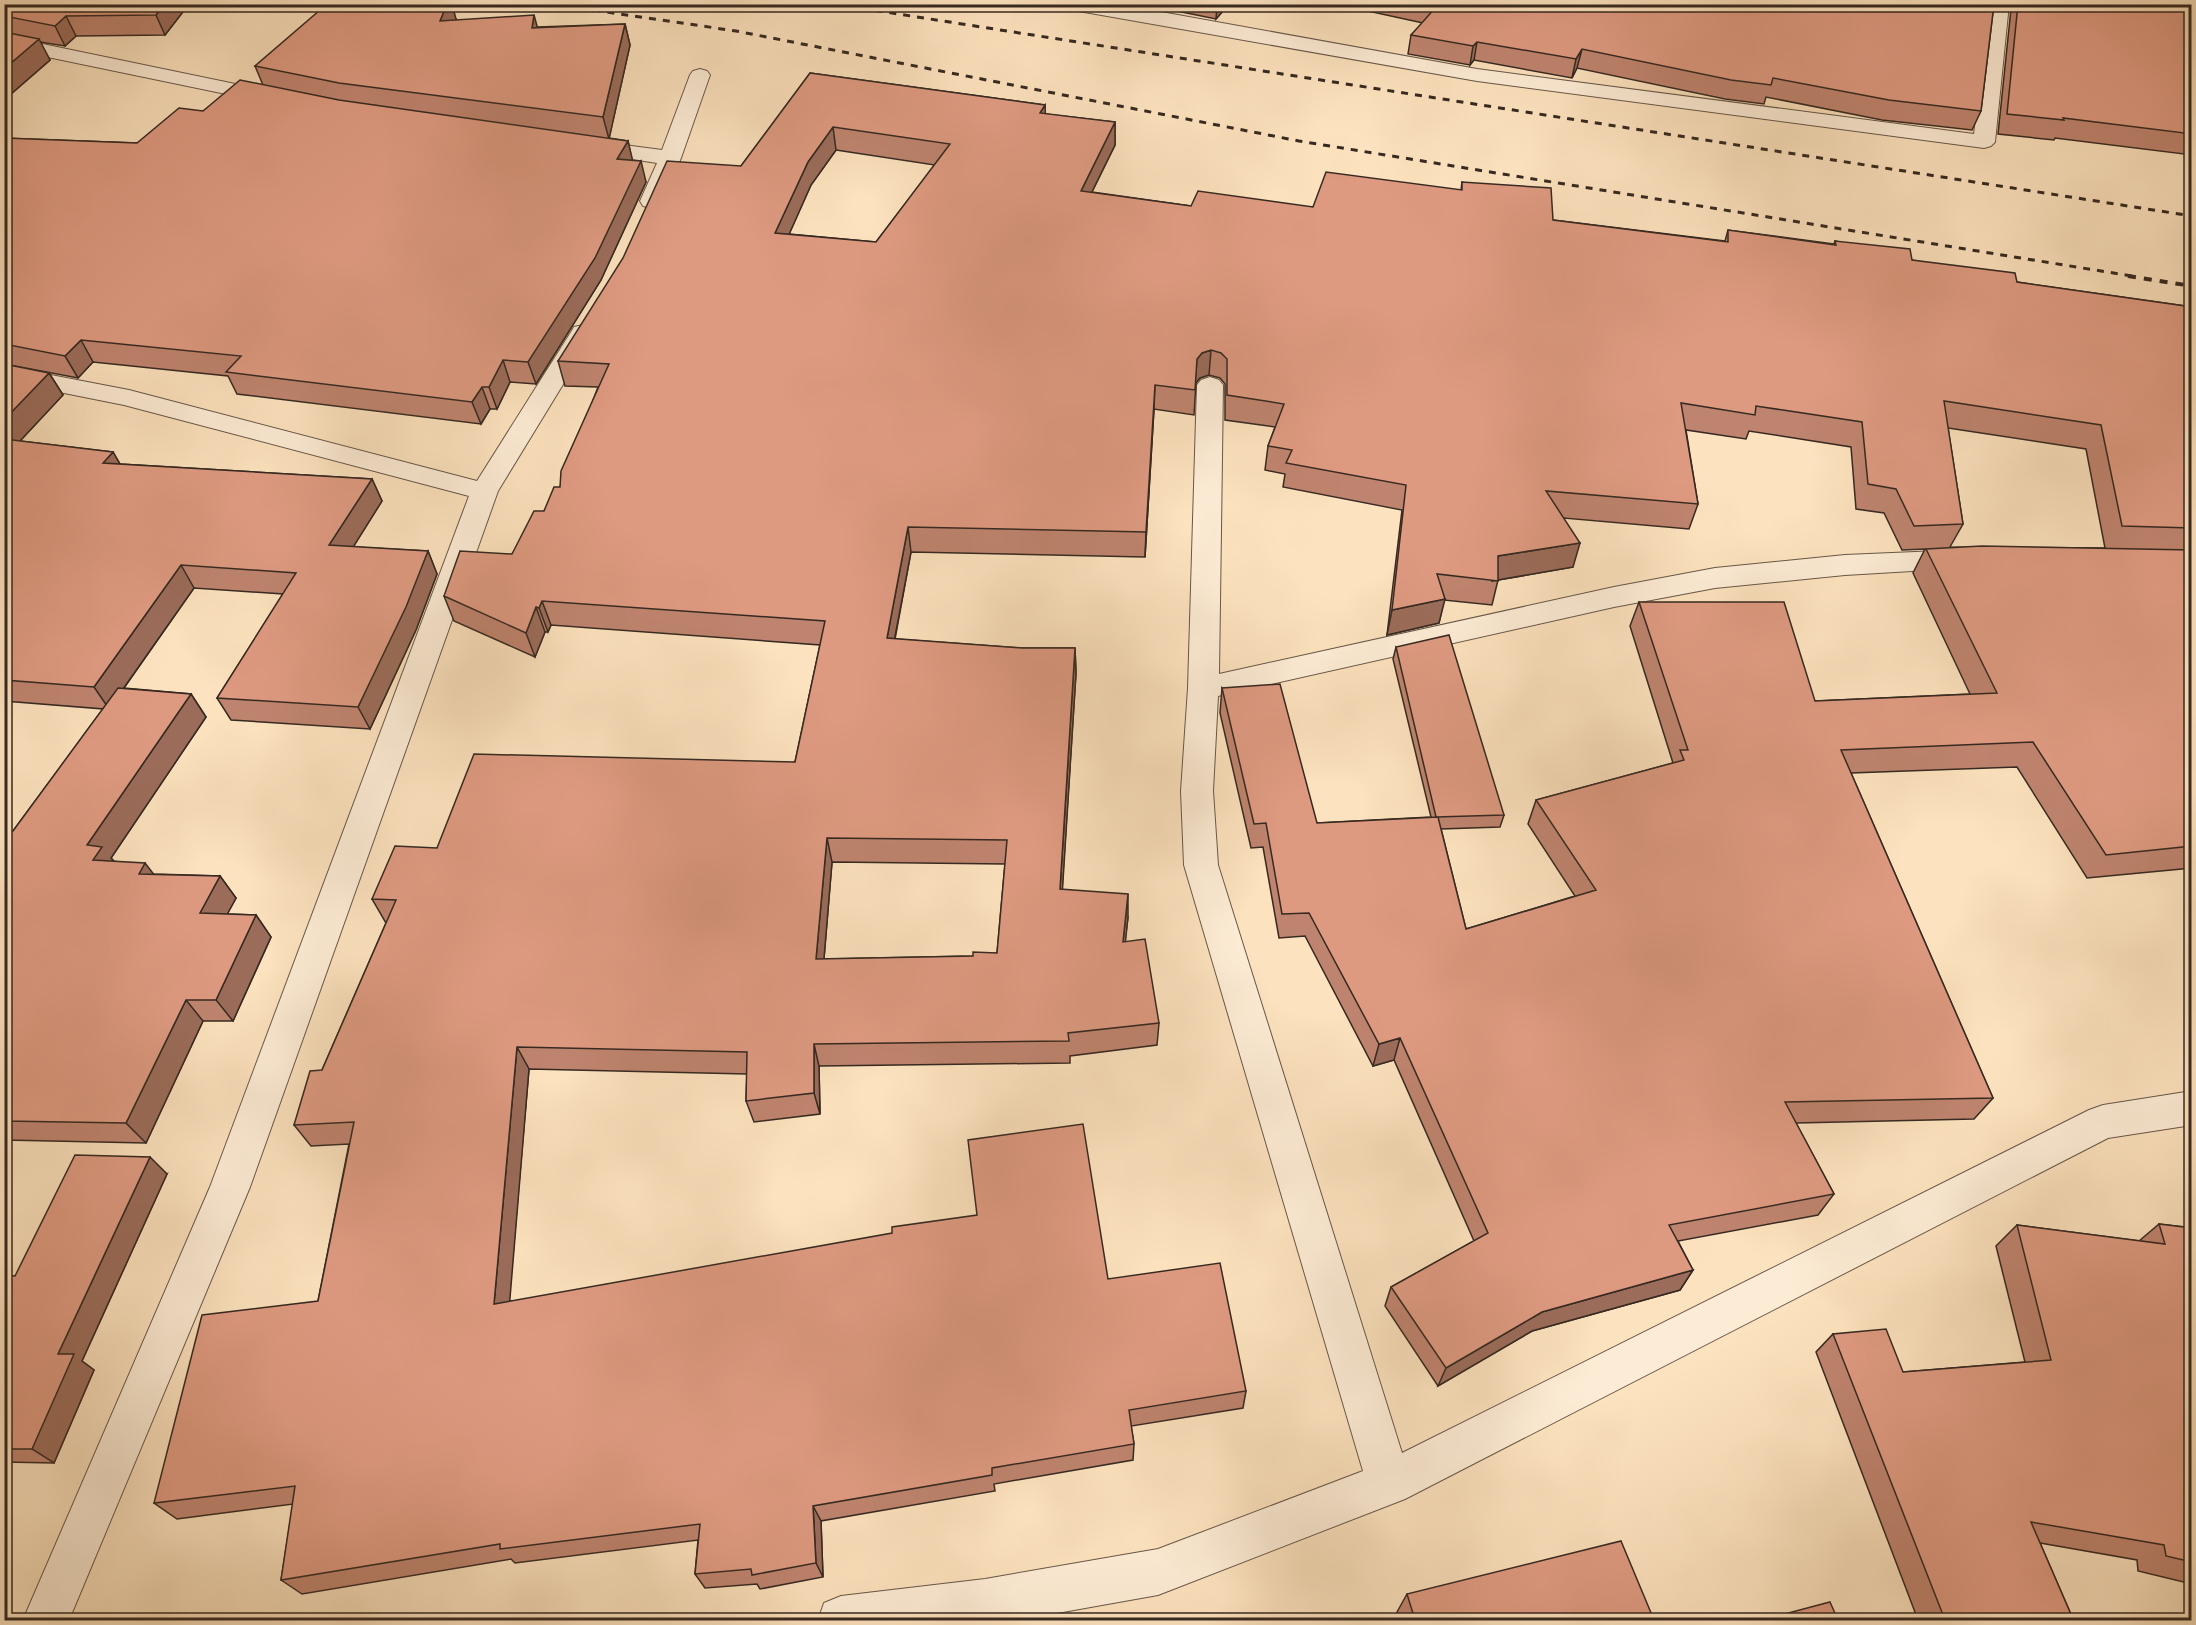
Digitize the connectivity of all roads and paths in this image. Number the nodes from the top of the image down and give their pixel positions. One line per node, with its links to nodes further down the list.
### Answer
1 (1073, 4): 2 (street)
2 (2000, 4)
3 (4, 42): 5 (street)
4 (700, 75): 7 (street)
5 (290, 101)
6 (565, 144): 7 (street)
7 (670, 158): 8 (street)
8 (638, 230)
9 (596, 311): 12 (street)
10 (4, 373): 12 (street)
11 (1210, 385): 14 (street)
12 (484, 491): 17 (street)
13 (1992, 559): 14 (street)
14 (1203, 688): 16 (street)
15 (2192, 1108): 16 (street)
16 (1389, 1483): 18 (street)
17 (46, 1620)
18 (841, 1620)

